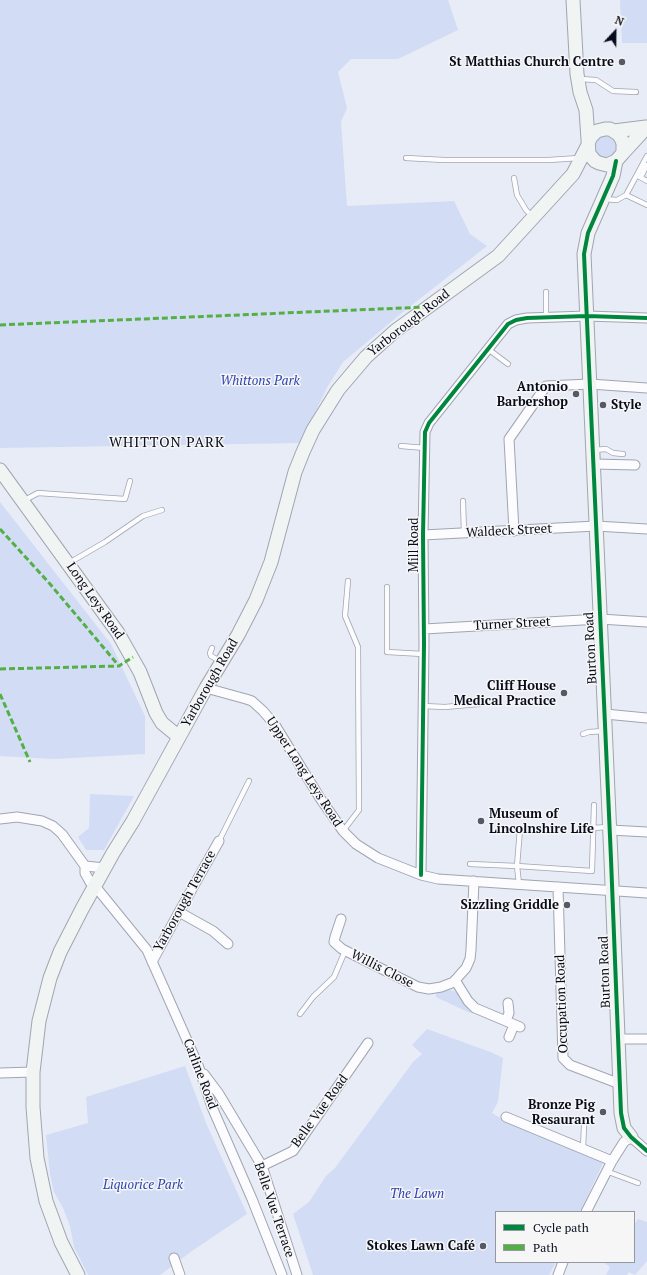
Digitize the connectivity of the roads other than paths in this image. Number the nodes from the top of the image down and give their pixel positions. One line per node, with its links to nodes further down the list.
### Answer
1 (574, 0): 2 (main road)
2 (578, 79): 3 (lane); 4 (main road)
3 (636, 92)
4 (586, 110): 6 (main road); 7 (main road)
5 (647, 127): 6 (main road); 9 (main road)
6 (612, 130): 7 (main road); 9 (main road)
7 (588, 143): 11 (main road); 12 (main road)
8 (647, 156): 15 (lane)
9 (619, 157): 12 (main road); 18 (main road, Burton Road)
10 (406, 158): 11 (lane)
11 (581, 158): 14 (main road)
12 (600, 164): 14 (main road); 18 (main road)
13 (647, 165): 15 (lane)
14 (573, 174): 21 (main road, Yarborough Road)
15 (639, 176): 17 (lane); 19 (lane)
16 (514, 178): 21 (lane)
17 (647, 180)
18 (605, 195): 19 (lane); 23 (main road, Burton Road)
19 (626, 195): 20 (lane)
20 (647, 205)
21 (533, 218): 54 (main road, Yarborough Road)
22 (546, 292): 24 (lane)
23 (587, 316): 24 (street, Mill Road); 25 (street, Mill Road); 28 (main road, Burton Road)
24 (546, 318): 26 (street, Mill Road)
25 (647, 318)
26 (488, 349): 27 (lane); 31 (street, Mill Road)
27 (508, 364)
28 (590, 384): 29 (street); 32 (main road, Burton Road); 43 (street)
29 (647, 388)
30 (400, 446): 31 (lane)
31 (425, 448): 45 (street, Mill Road)
32 (593, 450): 33 (lane); 34 (main road, Burton Road)
33 (623, 454)
34 (594, 464): 35 (street); 41 (main road, Burton Road)
35 (635, 465)
36 (0, 470): 38 (main road, Long Leys Road)
37 (130, 481): 38 (lane)
38 (23, 501): 46 (main road, Long Leys Road)
39 (463, 501): 44 (lane)
40 (162, 510): 46 (lane)
41 (596, 526): 42 (street, Waldeck Street); 43 (street, Waldeck Street); 49 (main road, Burton Road)
42 (647, 529)
43 (514, 531): 44 (street, Waldeck Street)
44 (464, 533): 45 (street, Waldeck Street)
45 (423, 535): 51 (street, Mill Road)
46 (68, 563): 62 (main road, Long Leys Road)
47 (348, 581): 69 (lane)
48 (387, 587): 53 (lane)
49 (600, 619): 50 (street, Turner Street); 51 (street, Turner Street); 58 (main road, Burton Road)
50 (647, 622)
51 (424, 629): 53 (street, Mill Road)
52 (212, 648): 54 (lane)
53 (423, 654): 57 (street, Mill Road)
54 (222, 662): 55 (main road, Yarborough Road)
55 (206, 688): 62 (main road, Yarborough Road); 69 (street, Upper Long Leys Road)
56 (479, 704): 57 (lane)
57 (423, 706): 76 (street, Mill Road)
58 (605, 714): 59 (street); 60 (main road, Burton Road)
59 (647, 718)
60 (606, 731): 61 (lane); 68 (main road, Burton Road)
61 (583, 734)
62 (179, 737): 75 (main road, Yarborough Road)
63 (248, 781): 71 (lane)
64 (594, 805): 66 (lane)
65 (0, 819): 73 (street, Carline Road)
66 (593, 828): 68 (lane); 74 (lane)
67 (520, 829): 74 (lane)
68 (610, 829): 70 (street); 81 (main road, Burton Road)
69 (342, 831): 76 (street, Upper Long Leys Road)
70 (647, 832)
71 (219, 841): 83 (street, Yarborough Terrace)
72 (470, 864): 74 (lane)
73 (85, 866): 75 (street); 79 (street, Carline Road)
74 (516, 866): 78 (lane)
75 (105, 868): 79 (main road, Yarborough Road)
76 (421, 875): 77 (street, Upper Long Leys Road)
77 (474, 881): 78 (street, Upper Long Leys Road); 88 (street, Willis Close)
78 (519, 884): 80 (street, Upper Long Leys Road)
79 (95, 886): 87 (street, Carline Road); 97 (main road, Yarborough Road)
80 (558, 886): 81 (street, Upper Long Leys Road); 99 (street, Occupation Road)
81 (611, 891): 82 (street, Upper Long Leys Road); 94 (main road, Burton Road)
82 (647, 893)
83 (179, 912): 85 (street); 87 (street, Yarborough Terrace)
84 (341, 920): 86 (street, Willis Close)
85 (228, 944)
86 (346, 951): 88 (street, Willis Close); 90 (lane)
87 (152, 962): 96 (street, Carline Road)
88 (455, 980): 91 (street)
89 (508, 1003): 91 (street)
90 (300, 1014)
91 (513, 1025): 92 (street)
92 (509, 1037)
93 (647, 1039): 94 (street)
94 (618, 1040): 99 (main road, Burton Road)
95 (368, 1043): 106 (street, Belle Vue Road)
96 (198, 1065): 106 (street, Belle Vue Terrace); 114 (street, Carline Road)
97 (33, 1072): 98 (street); 112 (main road, Yarborough Road)
98 (0, 1073)
99 (620, 1084): 102 (main road, Burton Road)
100 (506, 1117): 103 (street)
101 (584, 1126): 103 (lane)
102 (631, 1137): 104 (street); 105 (street)
103 (583, 1148): 105 (street)
104 (647, 1151)
105 (612, 1161): 107 (street)
106 (262, 1166): 115 (street, Belle Vue Terrace)
107 (606, 1171): 108 (lane); 109 (street)
108 (638, 1183)
109 (586, 1211)
110 (174, 1258): 113 (street)
111 (563, 1263): 116 (street)
112 (78, 1275)
113 (180, 1275)
114 (282, 1275)
115 (297, 1275)
116 (558, 1275)

